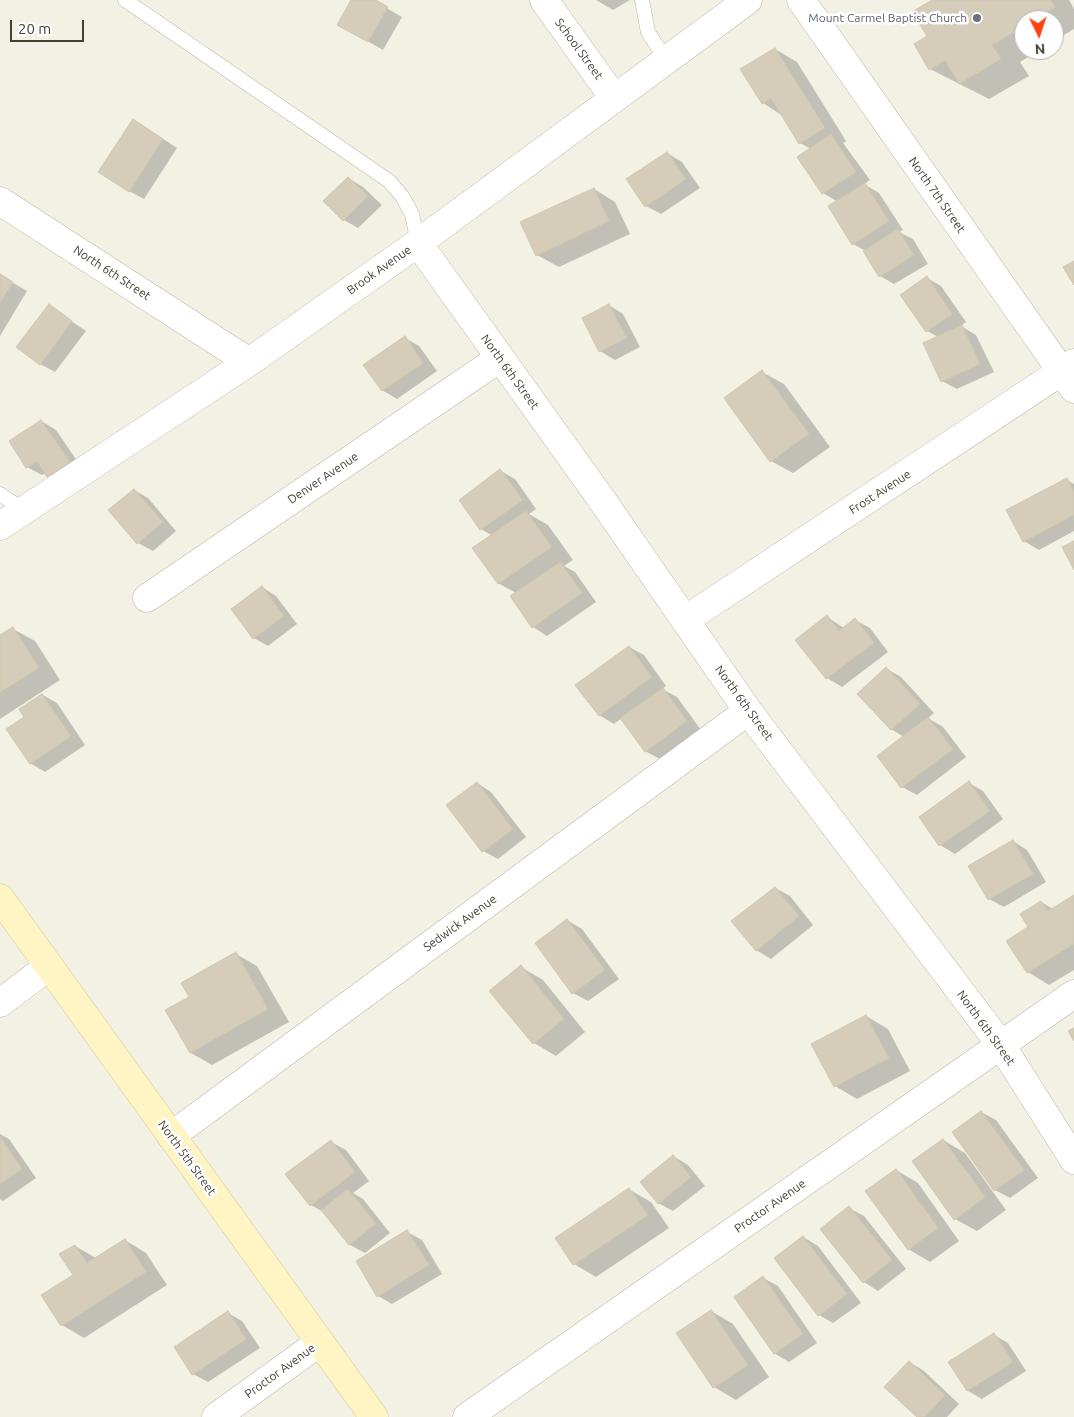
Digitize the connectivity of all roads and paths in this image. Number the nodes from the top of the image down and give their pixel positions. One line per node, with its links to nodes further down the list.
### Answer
1 (125, 0): 9 (lane)
2 (544, 0): 7 (street, School Street)
3 (642, 0): 6 (lane)
4 (748, 0): 6 (street, Brook Avenue)
5 (801, 0): 12 (street, North 7th Street)
6 (666, 60): 7 (street, Brook Avenue)
7 (614, 98): 9 (street, Brook Avenue)
8 (0, 201): 11 (street, North 6th Street)
9 (418, 243): 10 (street, North 6th Street); 11 (street, Brook Avenue)
10 (500, 358): 16 (street, Denver Avenue); 17 (street, North 6th Street)
11 (249, 362): 14 (street, Brook Avenue)
12 (1070, 374): 17 (street, Frost Avenue)
13 (0, 494): 14 (lane)
14 (24, 510): 15 (street, Brook Avenue)
15 (0, 526)
16 (146, 598)
17 (685, 620): 18 (street, North 6th Street)
18 (748, 711): 23 (street, North 6th Street); 24 (street, Sedwick Avenue)
19 (0, 898): 20 (main road, North 5th Street)
20 (49, 966): 22 (street); 24 (main road, North 5th Street)
21 (1074, 994): 23 (street, Proctor Avenue)
22 (0, 1003)
23 (1001, 1045): 25 (street, North 6th Street); 29 (street, Proctor Avenue)
24 (171, 1136): 26 (main road, North 5th Street)
25 (1074, 1160)
26 (320, 1342): 27 (street, Proctor Avenue); 28 (main road, North 5th Street)
27 (216, 1417)
28 (374, 1417)
29 (467, 1417)

